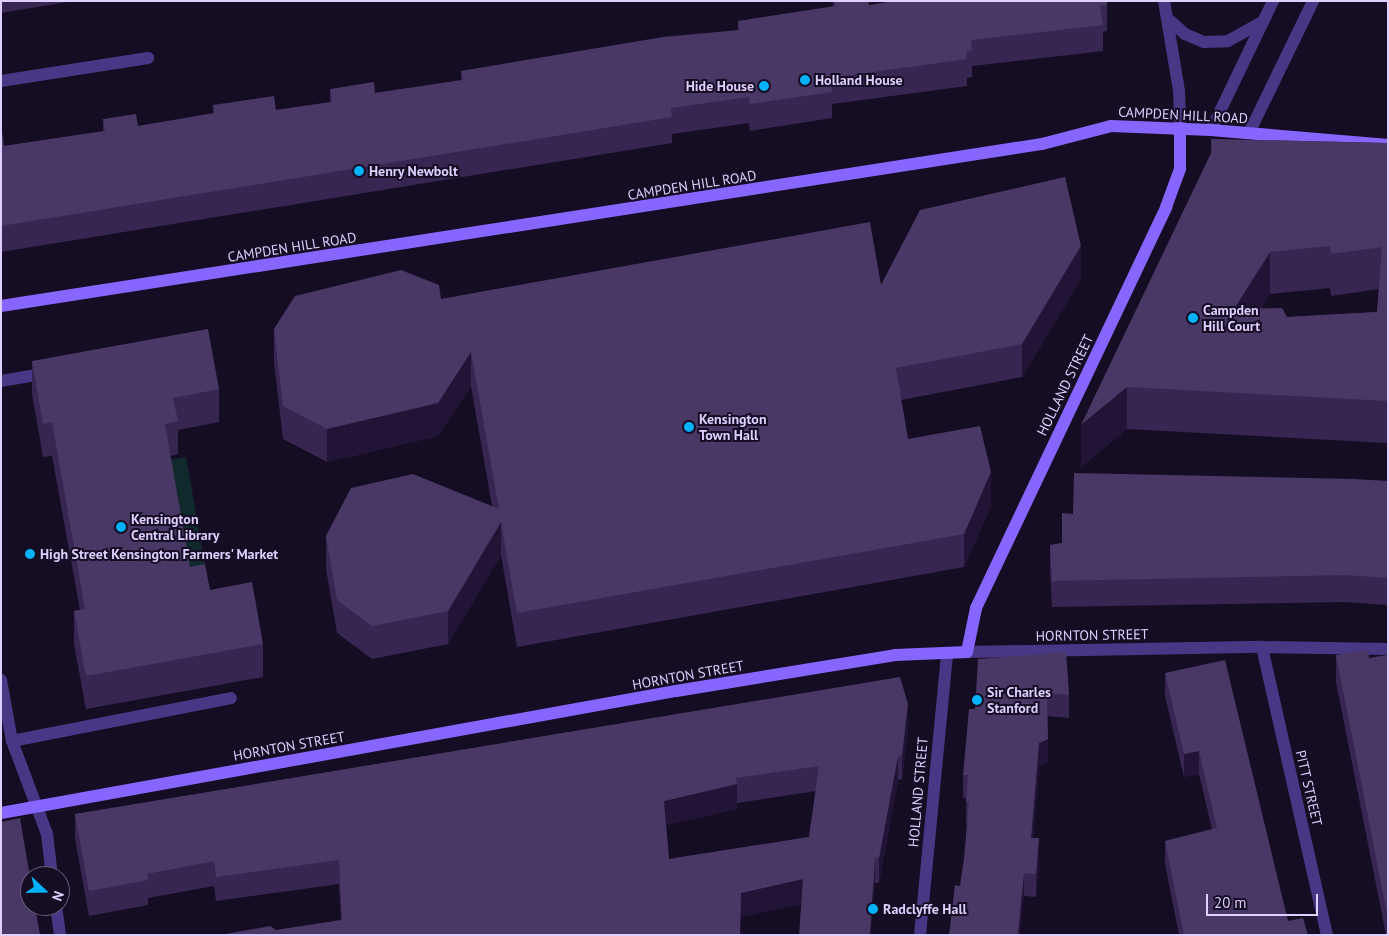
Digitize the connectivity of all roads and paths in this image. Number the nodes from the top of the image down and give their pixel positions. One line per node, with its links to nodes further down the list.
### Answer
1 (1164, 1): 4 (street)
2 (1273, 1): 5 (street)
3 (1313, 1): 10 (street)
4 (1167, 18): 5 (street); 8 (street)
5 (1262, 22): 9 (street)
6 (148, 58): 7 (street)
7 (1, 81)
8 (1180, 128): 9 (street, CAMPDEN HILL ROAD); 12 (street, CAMPDEN HILL ROAD); 17 (street, HOLLAND STREET)
9 (1211, 130): 10 (street, CAMPDEN HILL ROAD)
10 (1249, 133): 11 (street, CAMPDEN HILL ROAD)
11 (1388, 145)
12 (1, 306)
13 (58, 371): 14 (street)
14 (1, 381)
15 (1262, 647): 16 (street, HORNTON STREET); 17 (street, HORNTON STREET); 28 (street, PITT STREET)
16 (1388, 649)
17 (967, 652): 18 (street, HORNTON STREET)
18 (947, 653): 22 (street, HORNTON STREET); 27 (street, HOLLAND STREET)
19 (1, 680): 21 (street)
20 (231, 698): 21 (street)
21 (12, 741): 22 (street)
22 (35, 807): 23 (street, HORNTON STREET); 24 (street)
23 (1, 813)
24 (51, 866)
25 (57, 916): 26 (street)
26 (60, 935)
27 (920, 935)
28 (1327, 935)

